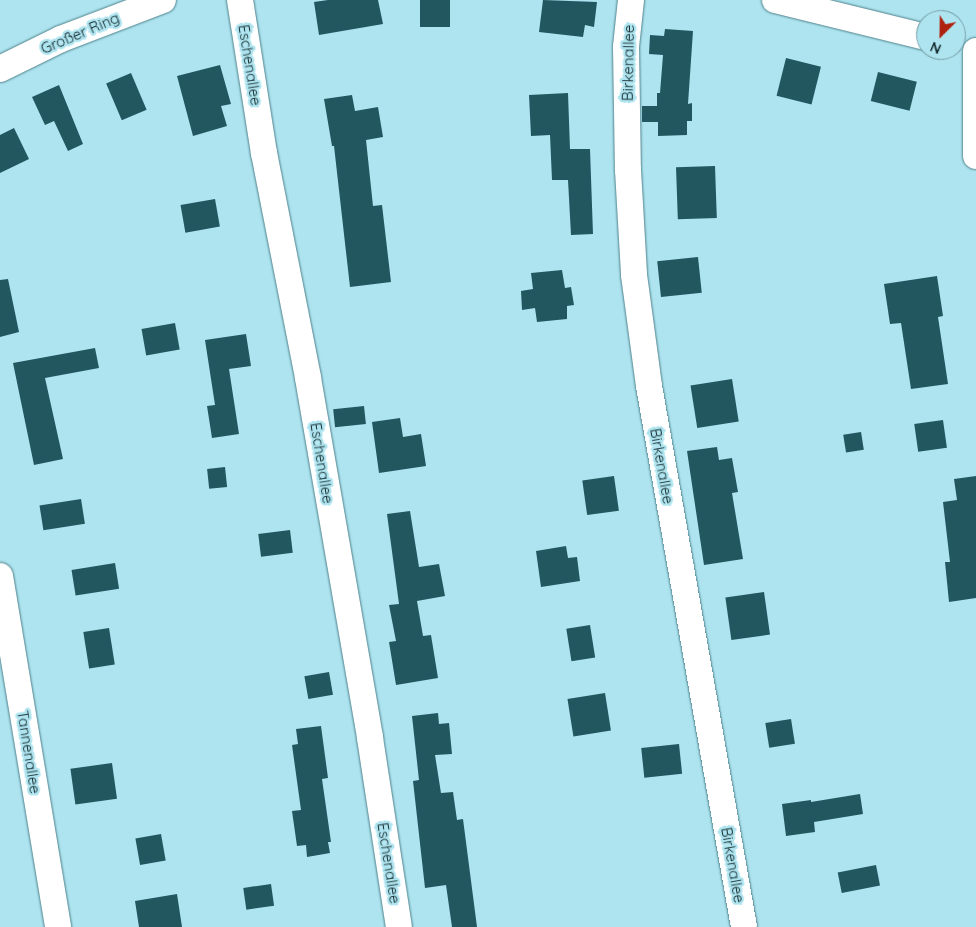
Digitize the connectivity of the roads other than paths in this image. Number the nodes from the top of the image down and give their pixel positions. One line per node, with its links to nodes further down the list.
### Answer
1 (162, 0): 7 (street, Großer Ring)
2 (240, 0): 11 (street, Eschenallee)
3 (631, 0): 12 (street, Birkenallee)
4 (775, 0): 5 (street)
5 (916, 35)
6 (976, 50): 8 (street)
7 (0, 69)
8 (976, 156)
9 (0, 576): 10 (street, Tannenallee)
10 (58, 927)
11 (399, 927)
12 (744, 927)

